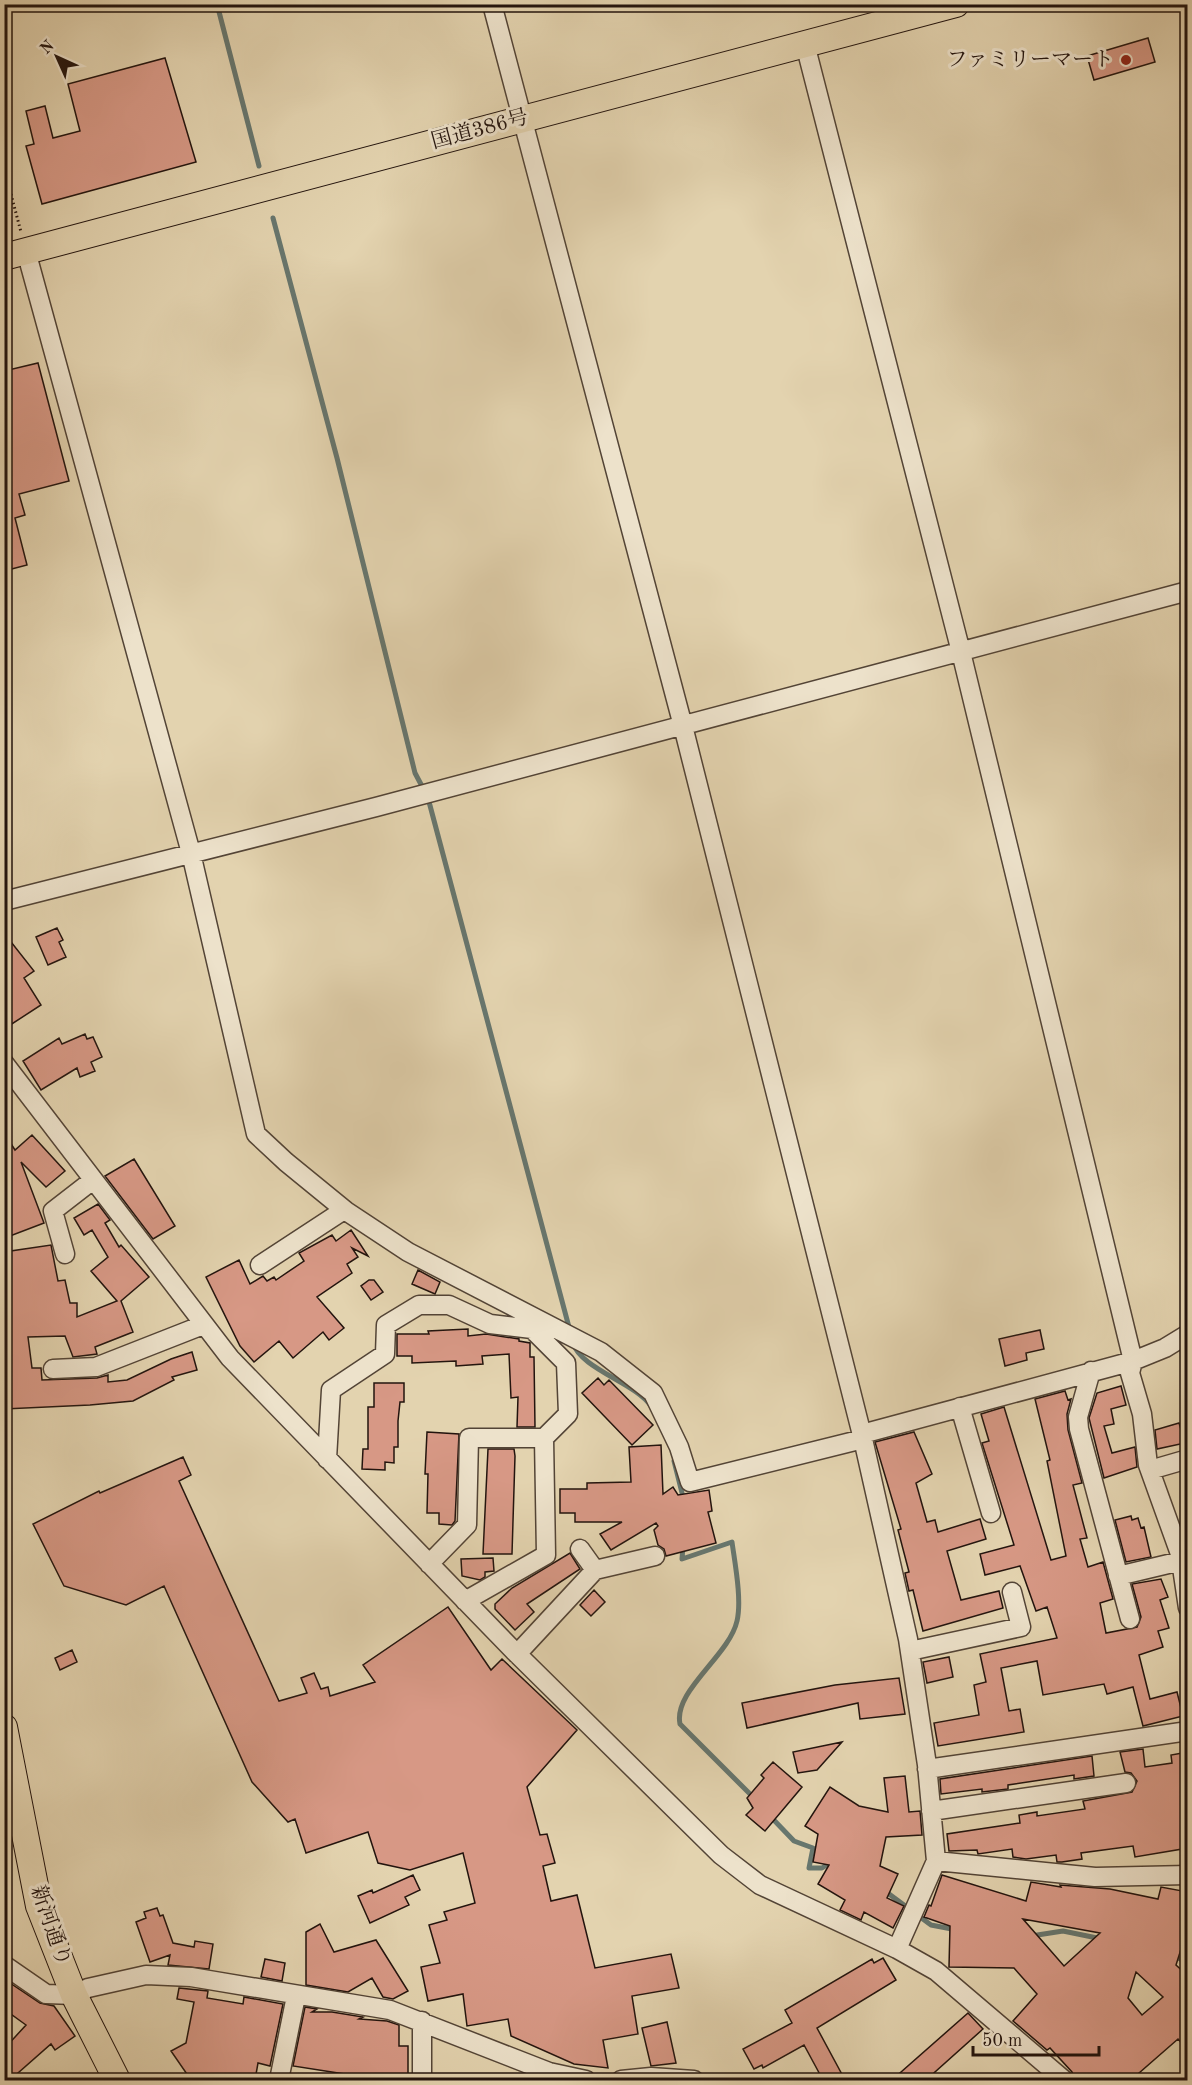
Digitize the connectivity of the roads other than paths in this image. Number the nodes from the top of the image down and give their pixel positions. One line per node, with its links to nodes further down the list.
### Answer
1 (492, 4): 5 (street)
2 (956, 4): 3 (highway, 国道386号)
3 (913, 10): 4 (highway, 国道386号)
4 (805, 44): 5 (highway, 国道386号); 8 (street)
5 (522, 119): 6 (highway, 国道386号); 9 (street)
6 (15, 254): 10 (street)
7 (1188, 591): 8 (street)
8 (961, 652): 9 (street); 19 (street)
9 (683, 726): 10 (street); 23 (street)
10 (192, 853): 11 (street); 14 (street)
11 (4, 901)
12 (4, 1063): 13 (street)
13 (93, 1180): 15 (street); 17 (street)
14 (344, 1210): 16 (street); 23 (street)
15 (65, 1254)
16 (260, 1265)
17 (203, 1325): 20 (street); 25 (street)
18 (1188, 1334): 19 (street)
19 (1133, 1361): 21 (street); 27 (street)
20 (54, 1369)
21 (1091, 1371): 22 (street); 34 (street)
22 (960, 1407): 23 (street); 28 (street)
23 (862, 1436): 39 (street)
24 (544, 1438): 25 (street); 32 (street); 36 (street)
25 (327, 1459): 32 (street)
26 (1188, 1459): 27 (street)
27 (1149, 1470): 29 (street)
28 (992, 1513)
29 (1182, 1548): 34 (street); 37 (street)
30 (580, 1549): 33 (street)
31 (655, 1556): 33 (street)
32 (429, 1564): 36 (street)
33 (595, 1570): 40 (street)
34 (1118, 1576): 38 (street)
35 (1012, 1592): 39 (street)
36 (465, 1601): 40 (street)
37 (1188, 1608)
38 (1130, 1619)
39 (910, 1651): 43 (street)
40 (517, 1654): 48 (street)
41 (4, 1727): 50 (highway, 新河通り)
42 (1188, 1731): 43 (street)
43 (927, 1769): 45 (street)
44 (1126, 1784): 45 (street)
45 (931, 1811): 46 (street)
46 (936, 1861): 47 (street); 48 (street)
47 (1188, 1875)
48 (897, 1949): 60 (street)
49 (4, 1965): 50 (street)
50 (74, 1995): 51 (street); 54 (highway, 新河通り)
51 (296, 1996): 52 (street); 55 (street)
52 (422, 2021): 53 (street); 56 (street)
53 (536, 2073): 57 (street)
54 (117, 2080)
55 (279, 2080)
56 (422, 2080)
57 (586, 2080)
58 (621, 2080): 59 (street)
59 (694, 2080)
60 (1064, 2080)

